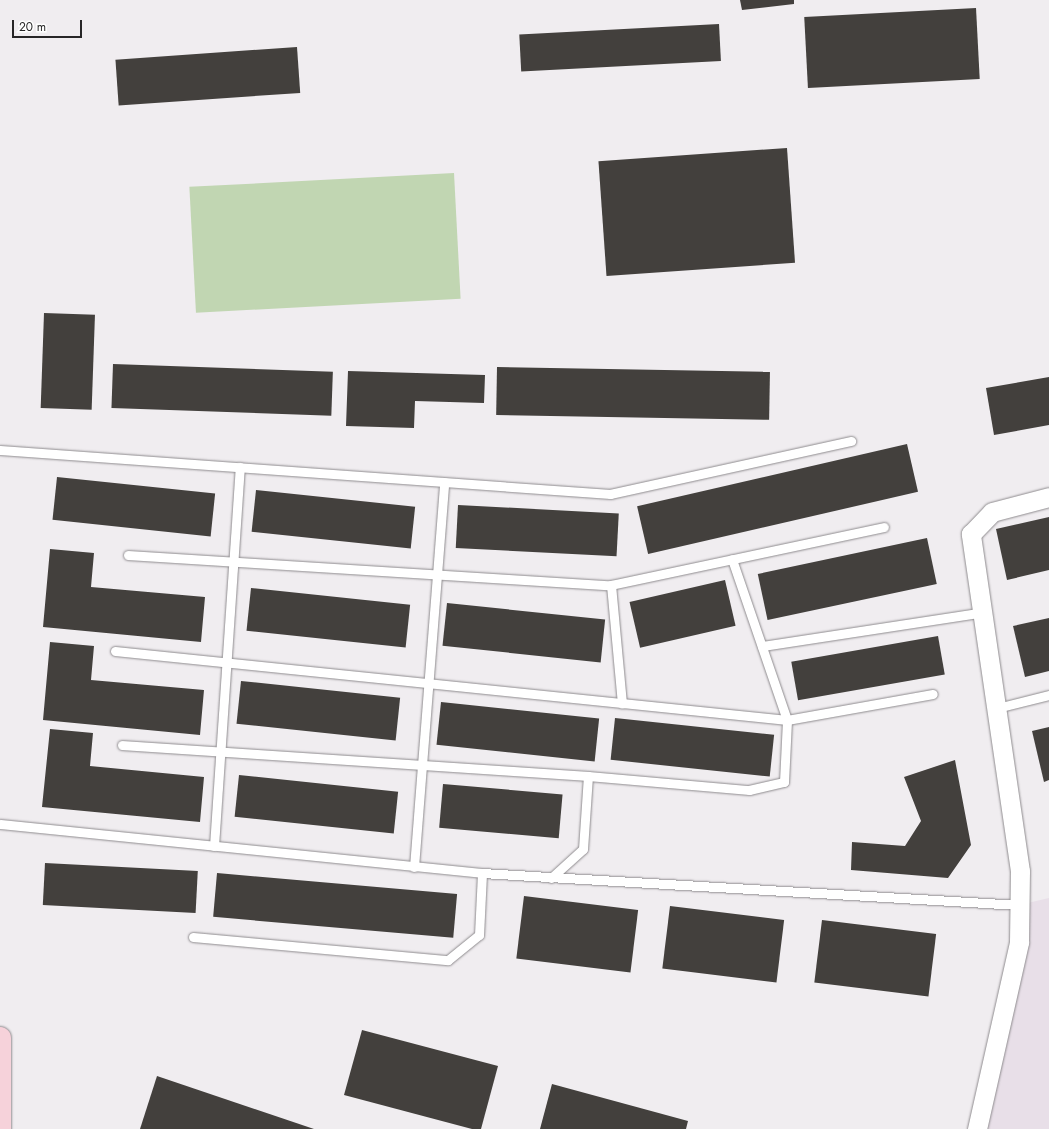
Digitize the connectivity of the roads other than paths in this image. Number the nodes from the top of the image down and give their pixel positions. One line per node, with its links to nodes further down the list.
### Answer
1 (851, 441): 4 (lane)
2 (0, 450): 3 (lane)
3 (240, 467): 4 (lane); 9 (lane)
4 (444, 482): 10 (lane)
5 (1049, 497): 12 (street)
6 (884, 527): 8 (lane)
7 (128, 555): 9 (lane)
8 (732, 559): 11 (lane); 13 (lane)
9 (234, 562): 10 (lane); 15 (lane)
10 (436, 574): 11 (lane); 16 (lane)
11 (611, 585): 19 (lane)
12 (983, 612): 13 (lane); 20 (street)
13 (762, 646): 21 (lane)
14 (114, 651): 15 (lane)
15 (226, 662): 16 (lane); 23 (lane)
16 (428, 683): 19 (lane); 24 (lane)
17 (933, 694): 21 (lane)
18 (1049, 695): 20 (lane)
19 (622, 703): 21 (lane)
20 (997, 708): 31 (street)
21 (787, 720): 25 (lane)
22 (122, 745): 23 (lane)
23 (220, 752): 24 (lane); 27 (lane)
24 (422, 765): 25 (lane); 28 (lane)
25 (588, 776): 30 (lane)
26 (0, 824): 27 (lane)
27 (214, 846): 28 (lane)
28 (414, 867): 29 (lane)
29 (482, 873): 30 (lane); 32 (lane)
30 (551, 878): 31 (lane)
31 (1019, 905): 35 (street)
32 (192, 937)
33 (0, 1038): 34 (street)
34 (0, 1129)
35 (977, 1129)

